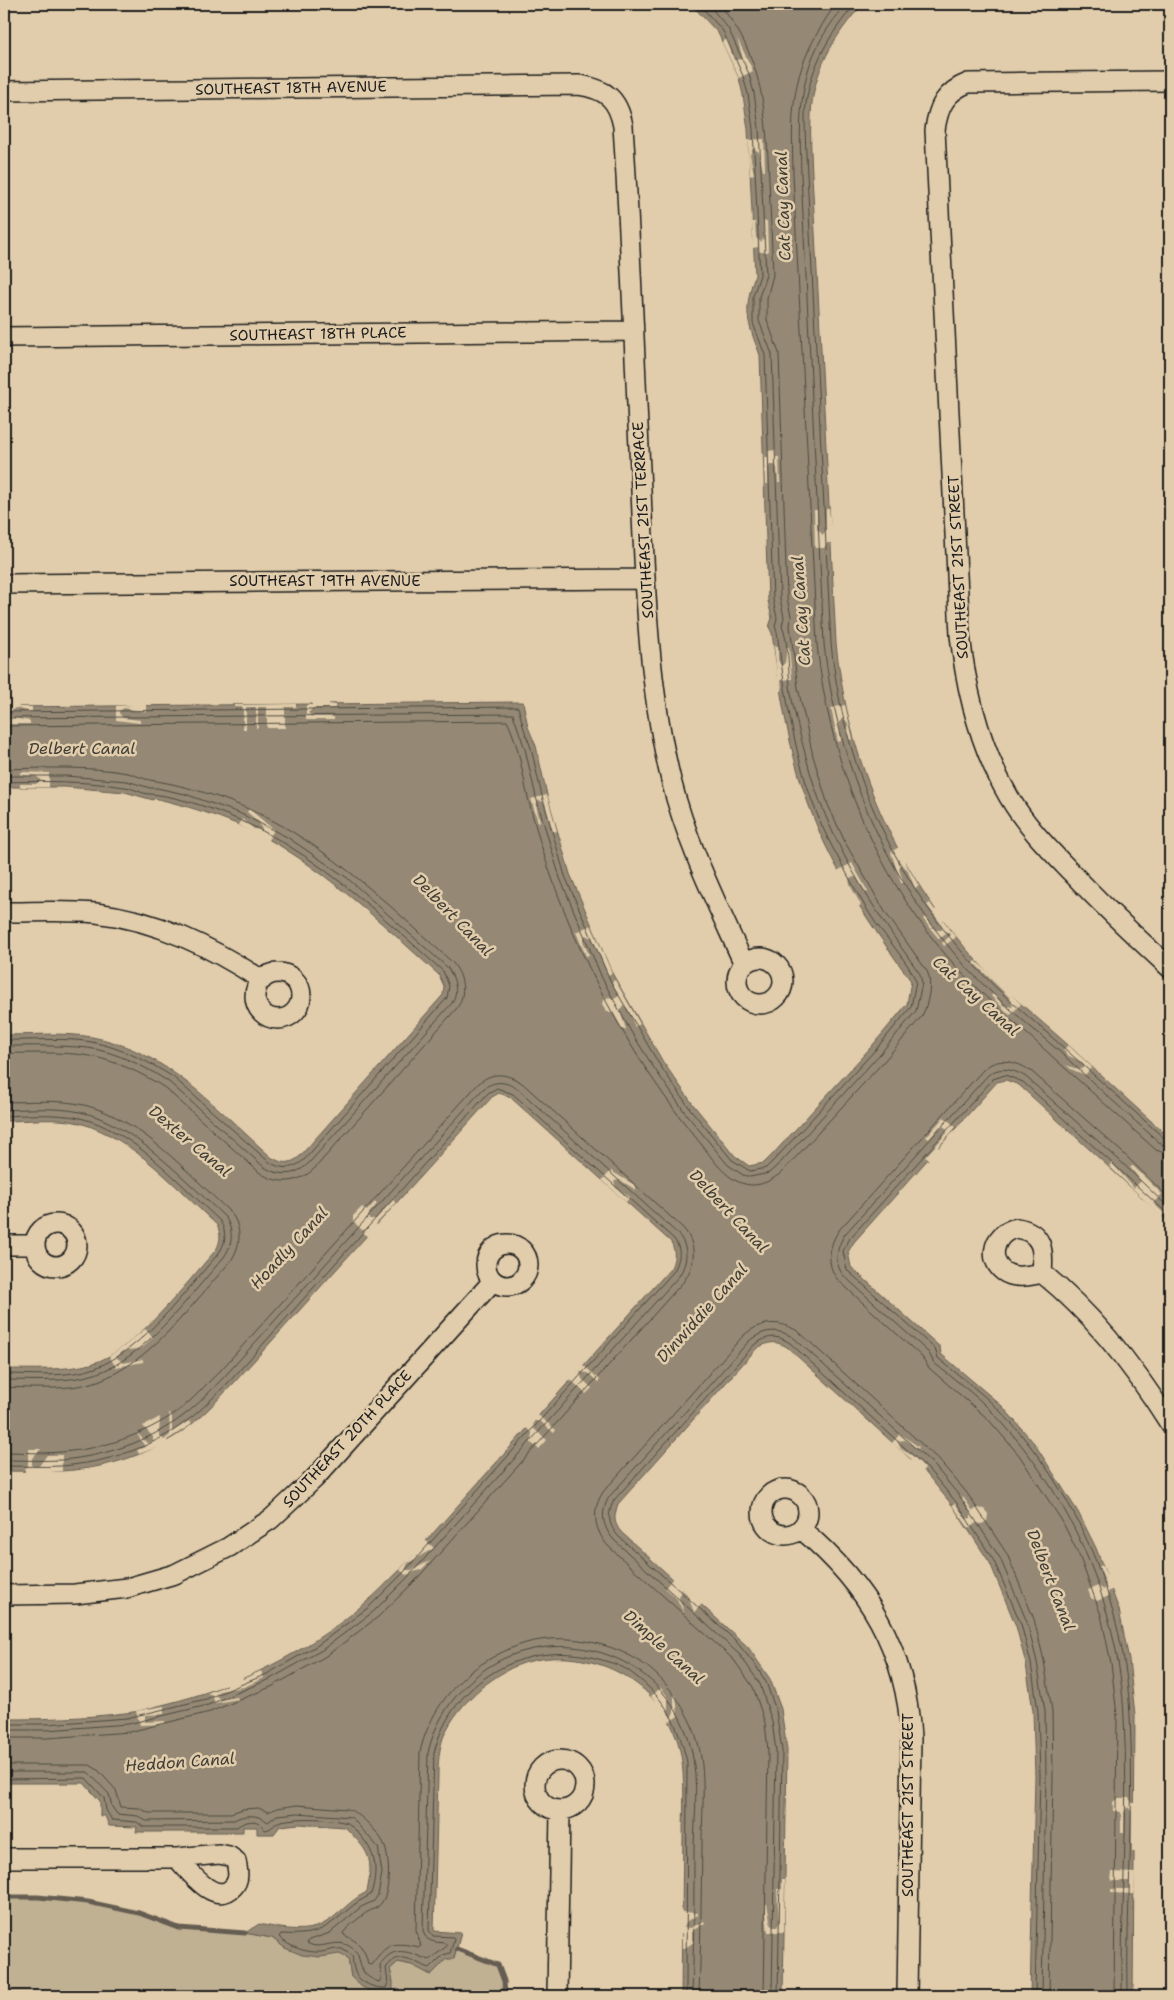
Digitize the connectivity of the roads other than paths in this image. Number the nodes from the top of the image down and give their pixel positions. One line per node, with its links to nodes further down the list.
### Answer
1 (1170, 81): 10 (street, SOUTHEAST 21ST STREET)
2 (579, 85): 3 (street, SOUTHEAST 18TH AVENUE); 4 (street, SOUTHEAST 21ST TERRACE)
3 (4, 91)
4 (633, 331): 5 (street, SOUTHEAST 18TH PLACE); 6 (street, SOUTHEAST 21ST TERRACE)
5 (4, 337)
6 (645, 579): 7 (street, SOUTHEAST 19TH AVENUE); 9 (street, SOUTHEAST 21ST TERRACE)
7 (4, 584)
8 (4, 912): 11 (street)
9 (744, 964)
10 (1170, 968)
11 (262, 980)
12 (35, 1244): 13 (street)
13 (4, 1245)
14 (1042, 1273): 16 (street)
15 (493, 1281): 18 (street, SOUTHEAST 20TH PLACE)
16 (1170, 1424)
17 (801, 1529): 23 (street, SOUTHEAST 21ST STREET)
18 (4, 1595)
19 (560, 1810): 22 (street)
20 (4, 1858): 21 (street)
21 (177, 1858)
22 (557, 1996)
23 (907, 1996)

